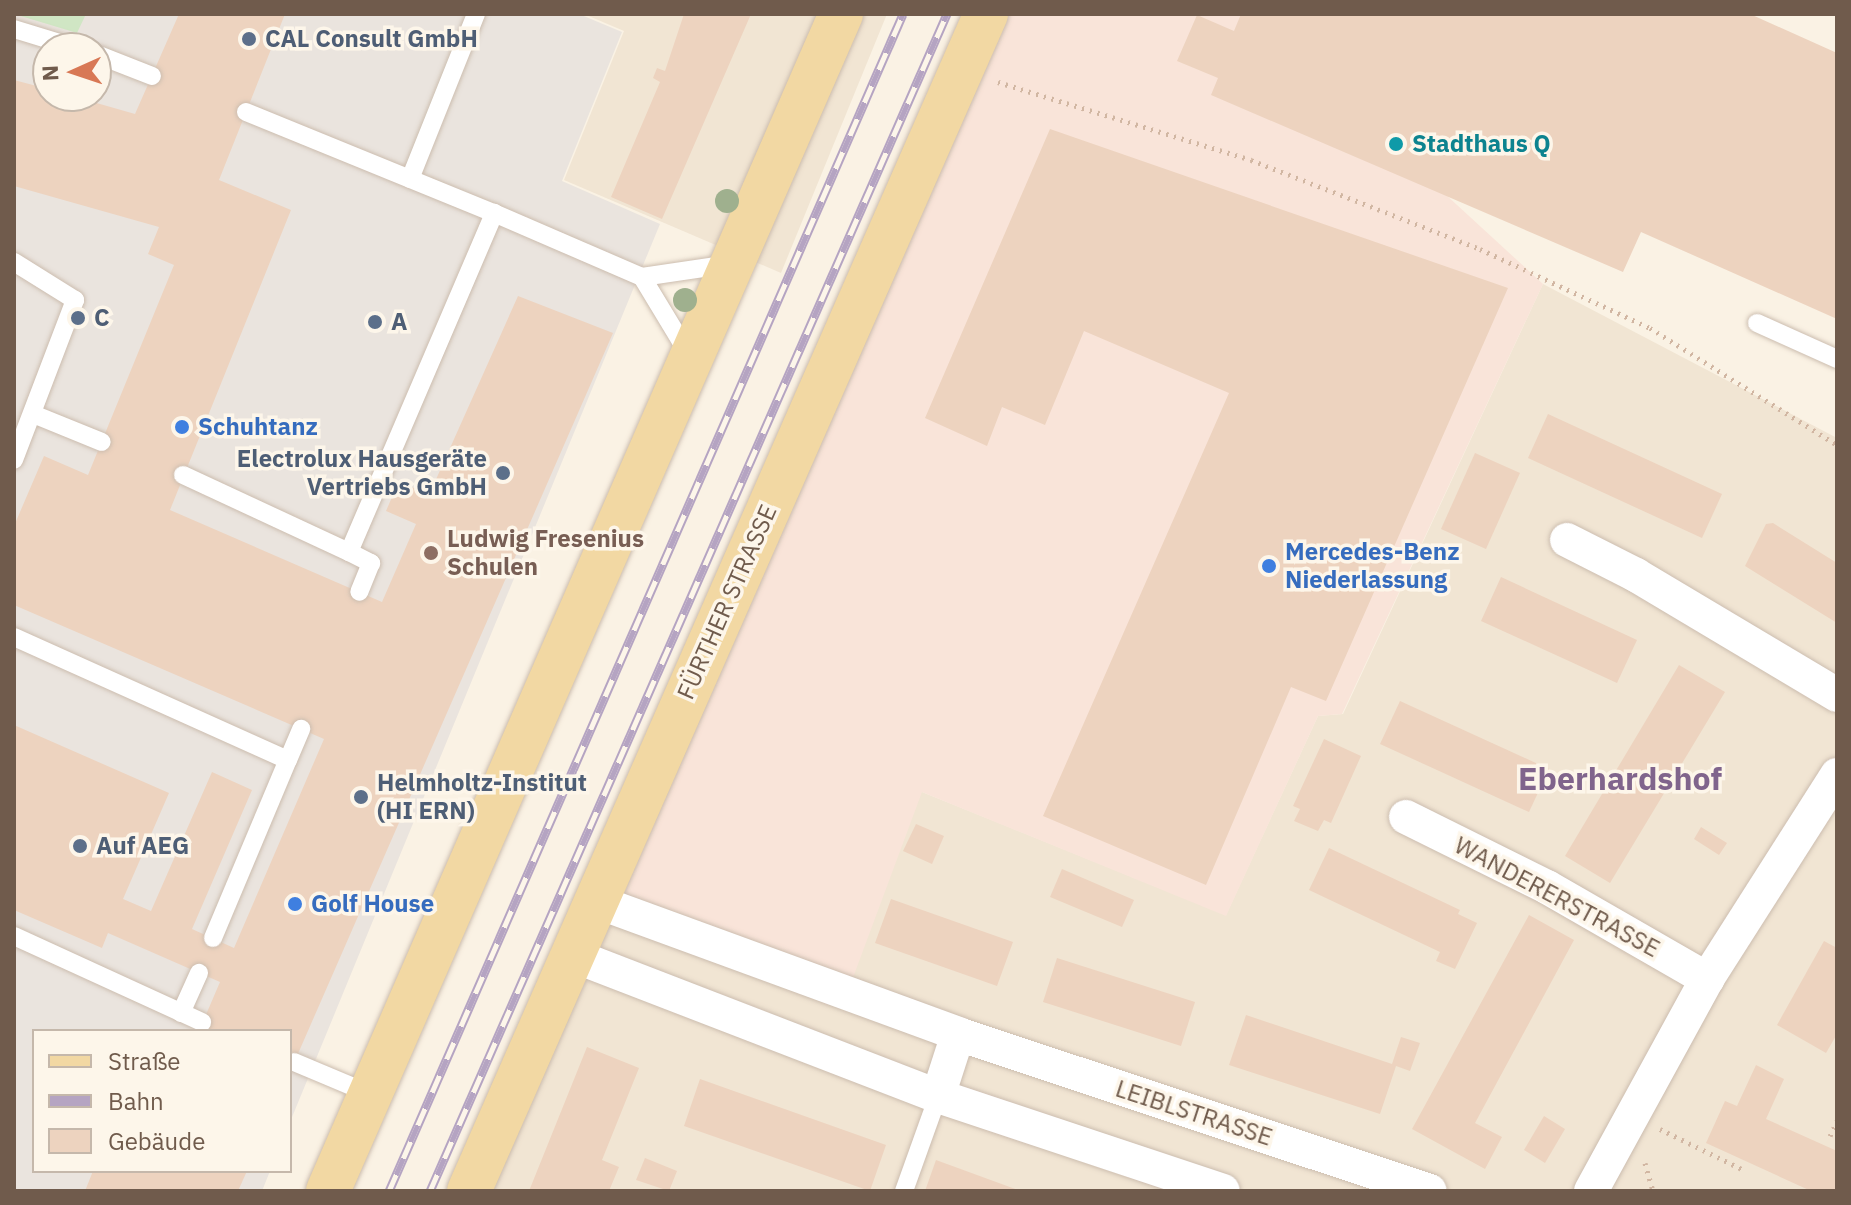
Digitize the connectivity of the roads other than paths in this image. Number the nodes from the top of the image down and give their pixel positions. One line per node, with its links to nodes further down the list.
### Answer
1 (476, 14): 7 (lane)
2 (841, 14): 10 (main road)
3 (986, 14): 28 (main road, FÜRTHER STRASSE)
4 (112, 60): 5 (lane)
5 (152, 76)
6 (246, 112): 7 (lane)
7 (410, 179): 8 (lane)
8 (494, 213): 11 (lane); 20 (lane)
9 (14, 262): 15 (lane)
10 (733, 264): 11 (lane); 13 (main road)
11 (642, 277): 13 (lane)
12 (1757, 323): 14 (lane)
13 (692, 358): 40 (main road)
14 (1837, 359)
15 (33, 414): 16 (lane); 17 (lane)
16 (102, 442)
17 (14, 460)
18 (183, 475): 20 (lane)
19 (1567, 540): 23 (street)
20 (349, 552): 21 (lane)
21 (359, 592)
22 (14, 637): 25 (lane)
23 (1837, 695)
24 (301, 729): 25 (lane)
25 (288, 760): 31 (lane)
26 (1837, 775): 34 (street)
27 (1406, 817): 34 (street, WANDERERSTRASSE)
28 (595, 901): 29 (street, LEIBLSTRASSE); 32 (main road, FÜRTHER STRASSE)
29 (671, 933): 35 (street); 38 (street, LEIBLSTRASSE)
30 (14, 936): 36 (lane)
31 (213, 938)
32 (572, 955): 35 (street); 43 (main road, FÜRTHER STRASSE)
33 (199, 973): 36 (lane)
34 (1707, 979): 47 (street)
35 (650, 982): 41 (street)
36 (181, 1013): 37 (lane)
37 (202, 1022)
38 (958, 1034): 41 (street); 46 (street, LEIBLSTRASSE)
39 (294, 1062): 40 (lane)
40 (370, 1094): 42 (main road)
41 (938, 1096): 44 (lane); 45 (street)
42 (328, 1191)
43 (469, 1191)
44 (904, 1191)
45 (1223, 1191)
46 (1430, 1191)
47 (1591, 1191)

